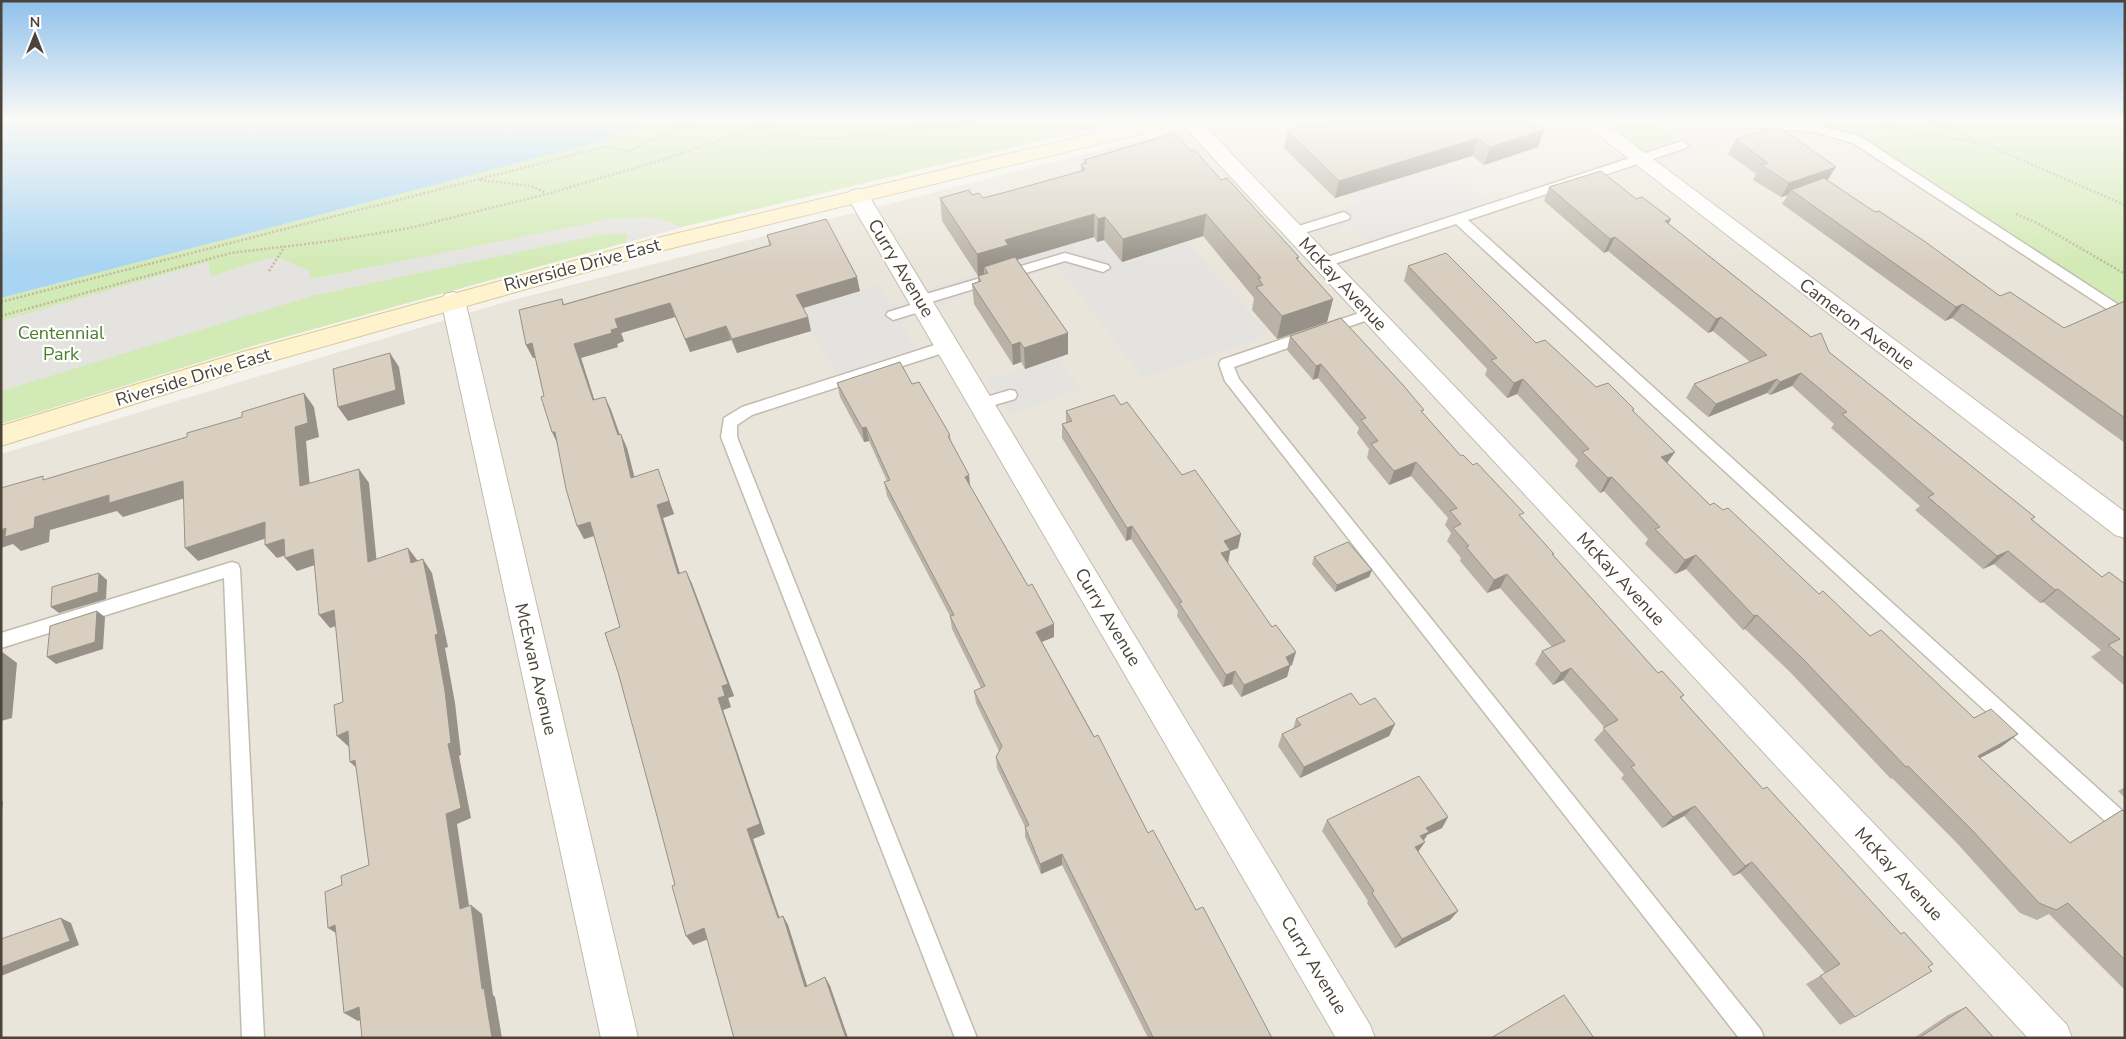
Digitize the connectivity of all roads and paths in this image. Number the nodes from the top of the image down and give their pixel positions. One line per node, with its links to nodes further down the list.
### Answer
1 (516, 169): 9 (path)
2 (630, 169): 10 (path)
3 (966, 169): 11 (main road, Riverside Drive East)
4 (1235, 169): 15 (street, McKay Avenue)
5 (1605, 169): 14 (lane)
6 (1655, 169): 31 (street, Cameron Avenue)
7 (1902, 169): 26 (lane)
8 (2043, 169): 12 (path)
9 (479, 179): 10 (path); 21 (path)
10 (547, 194): 16 (path)
11 (858, 196): 20 (main road, Riverside Drive East); 22 (street, Curry Avenue)
12 (2125, 205)
13 (1344, 216): 15 (lane)
14 (1458, 218): 17 (lane); 33 (lane)
15 (1294, 232): 17 (street, McKay Avenue)
16 (285, 246): 19 (path); 25 (path)
17 (1323, 263): 23 (street, McKay Avenue)
18 (1103, 268): 22 (lane)
19 (269, 271)
20 (453, 300): 30 (main road, Riverside Drive East); 35 (street, McEwan Avenue)
21 (1, 302)
22 (922, 303): 24 (lane); 27 (street, Curry Avenue)
23 (1371, 314): 38 (lane); 39 (street, McKay Avenue)
24 (893, 315)
25 (1, 316)
26 (2125, 316)
27 (947, 346): 29 (street, Curry Avenue); 36 (lane)
28 (1010, 394): 29 (lane)
29 (982, 404): 37 (street, Curry Avenue)
30 (1, 436)
31 (2125, 527)
32 (1, 642): 34 (lane)
33 (2125, 826)
34 (253, 1038)
35 (620, 1038)
36 (966, 1038)
37 (1357, 1038)
38 (1753, 1038)
39 (2054, 1038)

